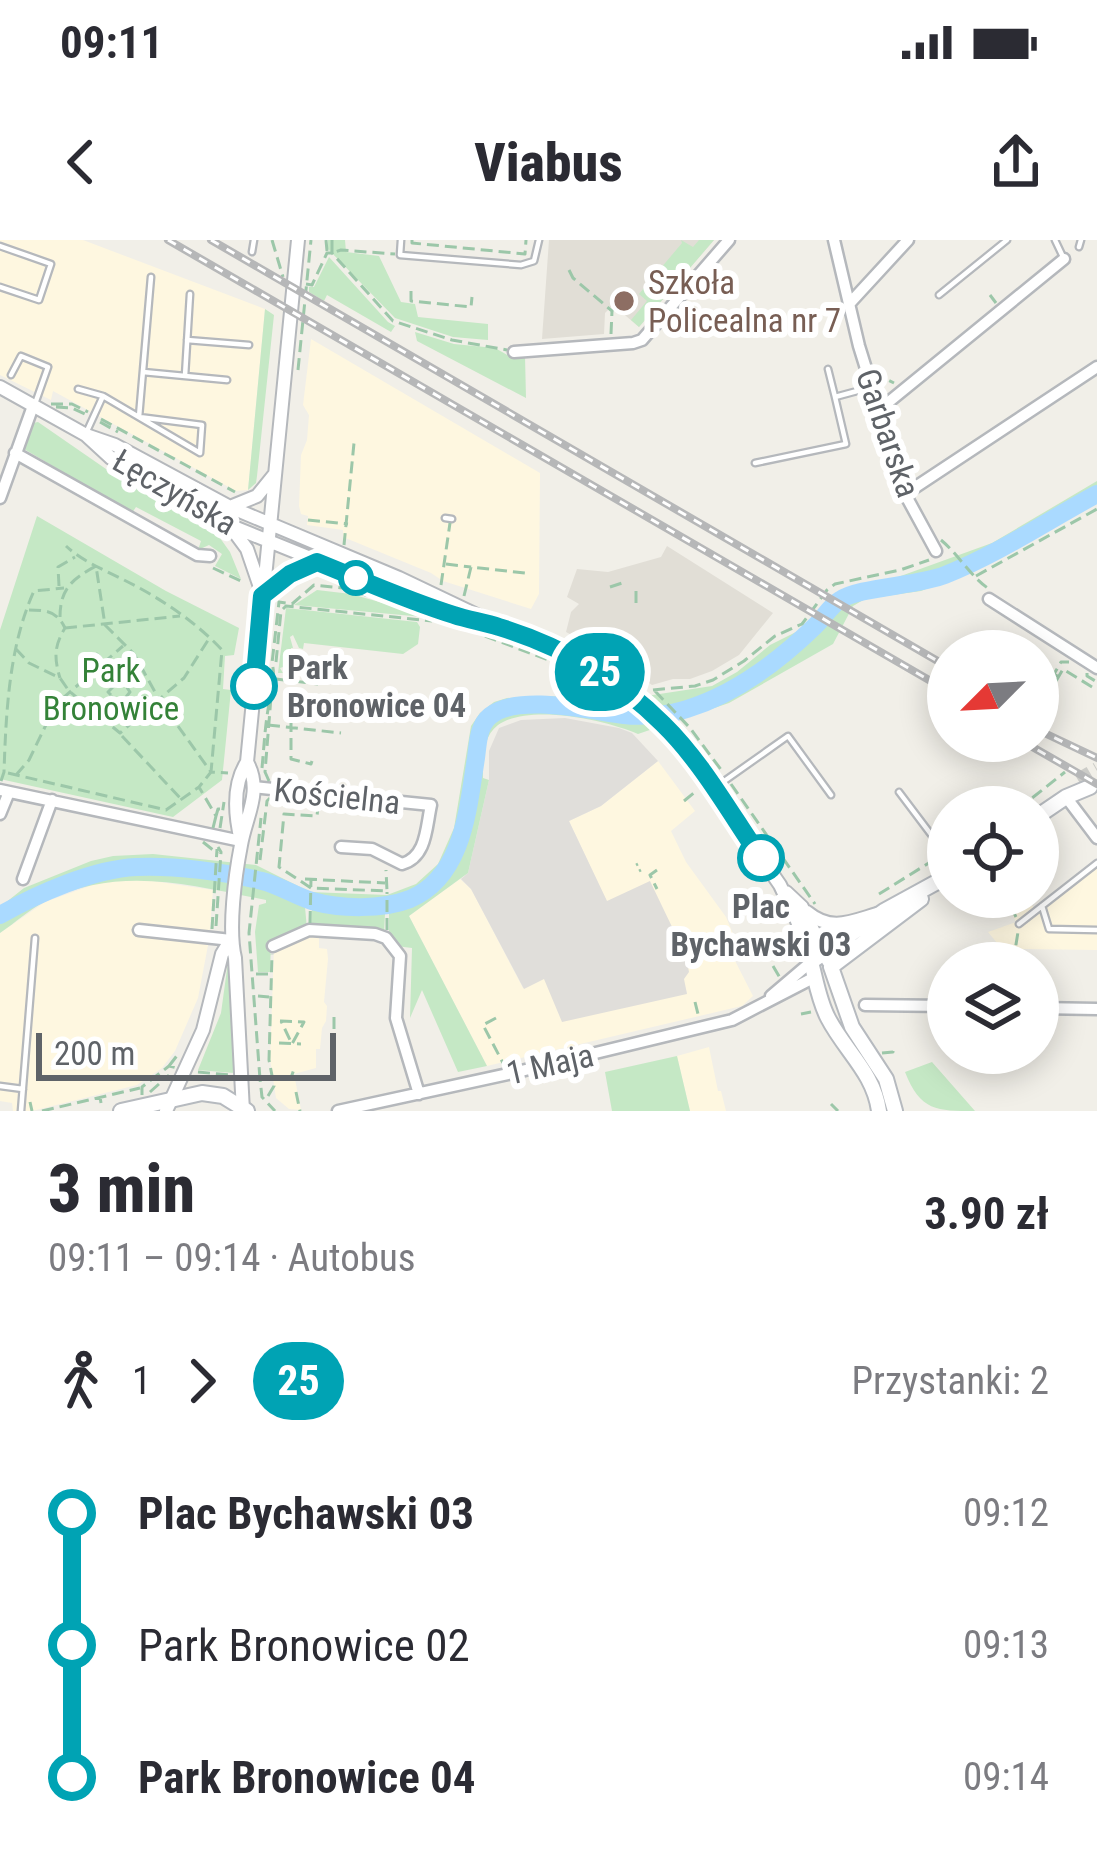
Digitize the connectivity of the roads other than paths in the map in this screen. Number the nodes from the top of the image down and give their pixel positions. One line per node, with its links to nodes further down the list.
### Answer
1 (254, 240): 11 (lane)
2 (298, 240): 38 (street)
3 (399, 240): 4 (lane)
4 (539, 240)
5 (729, 240): 20 (street)
6 (834, 240): 17 (street, Garbarska)
7 (908, 240): 17 (street)
8 (1007, 240): 16 (lane)
9 (1055, 240): 12 (lane)
10 (0, 246): 14 (lane)
11 (252, 252)
12 (1064, 259): 33 (street)
13 (151, 277): 23 (lane)
14 (0, 286)
15 (190, 294): 18 (lane)
16 (939, 295)
17 (850, 303): 28 (street, Garbarska)
18 (187, 340): 19 (lane); 25 (lane)
19 (249, 346)
20 (514, 352)
21 (1097, 367): 39 (street)
22 (828, 369): 31 (lane)
23 (143, 372): 25 (lane); 34 (lane)
24 (11, 375): 32 (lane)
25 (185, 376): 26 (lane)
26 (227, 380)
27 (0, 387): 32 (street, Łęczyńska)
28 (872, 388): 31 (lane); 33 (street, Garbarska)
29 (78, 389): 30 (lane)
30 (103, 396): 34 (lane); 35 (lane)
31 (835, 397): 37 (lane)
32 (33, 406): 35 (street, Łęczyńska); 36 (street)
33 (878, 407): 39 (street, Garbarska)
34 (139, 417): 34 (lane)
35 (86, 435): 41 (street, Łęczyńska); 43 (street, Łęczyńska)
36 (15, 453): 40 (street); 46 (street)
37 (755, 463)
38 (275, 474): 41 (street); 42 (street)
39 (905, 494): 45 (street, Garbarska)
40 (0, 498)
41 (230, 507): 42 (street, Łęczyńska)
42 (270, 524): 44 (street); 48 (street, Łęczyńska)
43 (229, 525): 44 (street, Łęczyńska); 49 (street)
44 (268, 541): 47 (street, Łęczyńska); 49 (street)
45 (934, 555)
46 (211, 562)
47 (317, 562): 48 (street, Łęczyńska); 49 (street)
48 (434, 595): 51 (street); 51 (street)
49 (262, 596): 53 (street)
50 (989, 599): 52 (street)
51 (496, 626): 56 (street)
52 (1092, 672)
53 (247, 762): 57 (street); 66 (street)
54 (1078, 780): 60 (main road)
55 (3, 788): 61 (street); 63 (street)
56 (713, 789): 59 (lane); 70 (street)
57 (264, 792): 66 (street); 67 (street, Kościelna)
58 (899, 792): 64 (lane)
59 (831, 796)
60 (1066, 796): 62 (main road); 65 (street)
61 (52, 800): 66 (street); 69 (street)
62 (1059, 801)
63 (0, 814)
64 (927, 829)
65 (1097, 838)
66 (241, 842): 82 (street)
67 (341, 847)
68 (1097, 863): 73 (lane)
69 (23, 880)
70 (780, 885): 74 (street); 84 (street)
71 (927, 887): 75 (main road)
72 (927, 893): 85 (main road)
73 (1059, 893)
74 (802, 907): 75 (street); 84 (street)
75 (884, 911): 84 (main road)
76 (1027, 918): 78 (lane)
77 (1046, 918): 80 (lane)
78 (1019, 924)
79 (140, 930): 82 (street)
80 (1097, 930)
81 (35, 938): 91 (lane)
82 (230, 940): 93 (street); 95 (street)
83 (273, 946): 92 (street)
84 (817, 963): 85 (street); 92 (street, 1 Maja); 98 (main road)
85 (831, 968): 99 (main road)
86 (865, 1005): 87 (street)
87 (927, 1006)
88 (1059, 1009): 89 (street)
89 (1097, 1010)
90 (0, 1086): 91 (lane)
91 (23, 1089): 94 (lane)
92 (419, 1094): 97 (street, 1 Maja)
93 (169, 1105): 95 (main road); 96 (main road)
94 (26, 1108)
95 (244, 1110)
96 (121, 1111)
97 (338, 1111)
98 (879, 1111)
99 (895, 1111)

